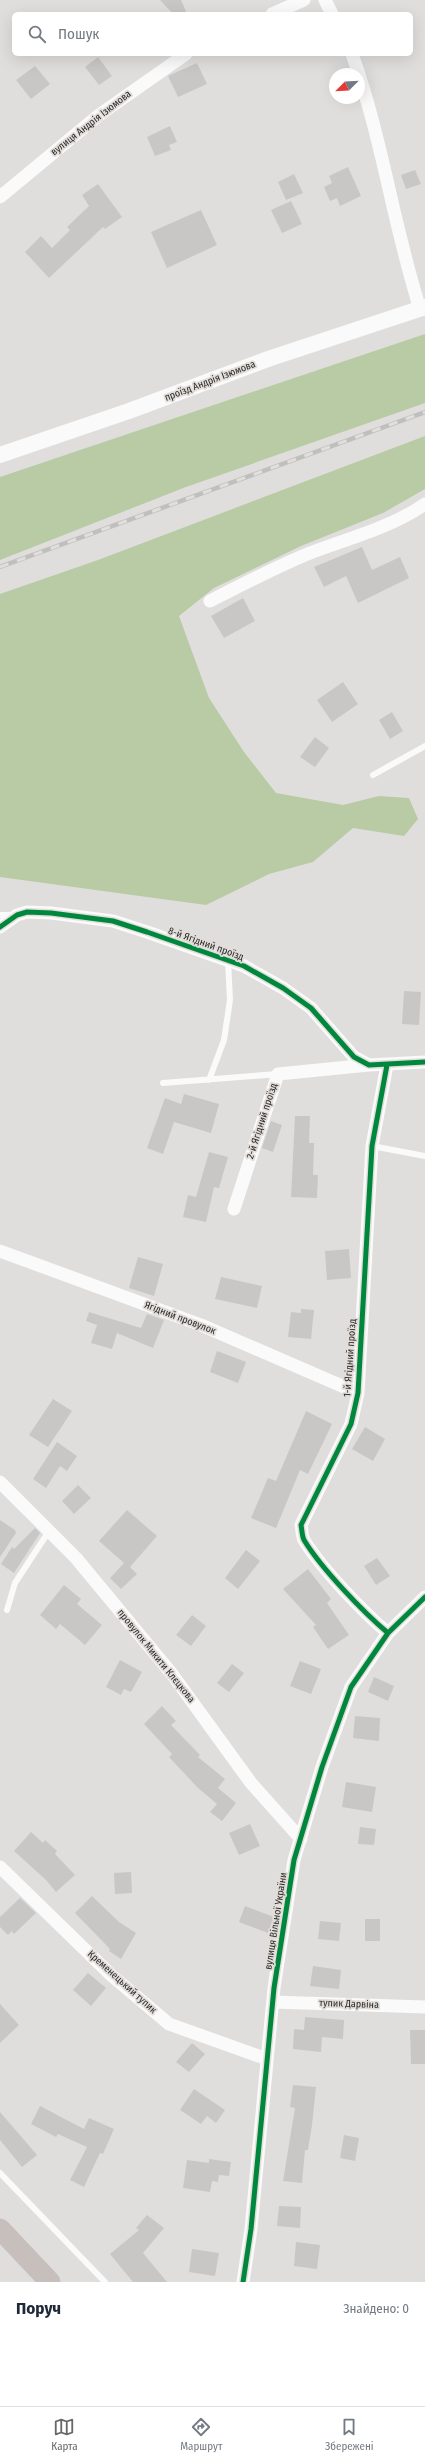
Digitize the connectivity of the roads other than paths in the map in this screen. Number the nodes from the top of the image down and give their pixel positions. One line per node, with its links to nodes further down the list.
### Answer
1 (304, 0): 3 (street)
2 (325, 0): 4 (street)
3 (277, 12)
4 (331, 12)
5 (183, 56): 7 (street, вулиця Андрія Ізюмова)
6 (353, 56): 8 (street, проїзд Андрія Ізюмова)
7 (0, 196)
8 (422, 308): 9 (street, проїзд Андрія Ізюмова)
9 (0, 455)
10 (425, 504): 11 (street)
11 (210, 602)
12 (425, 746): 13 (lane)
13 (373, 775)
14 (0, 915): 15 (lane)
15 (17, 915): 16 (street, 8-й Ягідний проїзд); 17 (street, 8-й Ягідний проїзд)
16 (0, 927)
17 (228, 961): 20 (street, 8-й Ягідний проїзд); 22 (lane)
18 (425, 1062): 19 (street)
19 (387, 1064): 20 (street); 24 (street, 1-й Ягідний проїзд)
20 (369, 1066): 21 (street, 2-й Ягідний проїзд)
21 (278, 1074): 22 (lane); 26 (street, 2-й Ягідний проїзд)
22 (209, 1080): 23 (lane)
23 (163, 1083)
24 (372, 1146): 25 (lane); 28 (street, 1-й Ягідний проїзд)
25 (425, 1156)
26 (234, 1209)
27 (0, 1252): 28 (street, Ягідний провулок)
28 (358, 1393): 33 (street, 1-й Ягідний проїзд)
29 (0, 1482): 30 (street, провулок Микити Клєцкова)
30 (49, 1531): 32 (lane); 34 (street, провулок Микити Клєцкова)
31 (425, 1597): 33 (street, вулиця Вільної України)
32 (7, 1610)
33 (388, 1633): 34 (street, вулиця Вільної України)
34 (301, 1839): 36 (street, вулиця Вільної України)
35 (0, 1867): 38 (street, Кременецький тупик)
36 (273, 2002): 37 (street, тупик Дарвіна); 38 (street, вулиця Вільної України)
37 (425, 2007)
38 (267, 2059): 43 (street, вулиця Вільної України)
39 (0, 2173): 42 (lane)
40 (0, 2229): 41 (highway)
41 (50, 2282)
42 (105, 2282)
43 (243, 2282)

